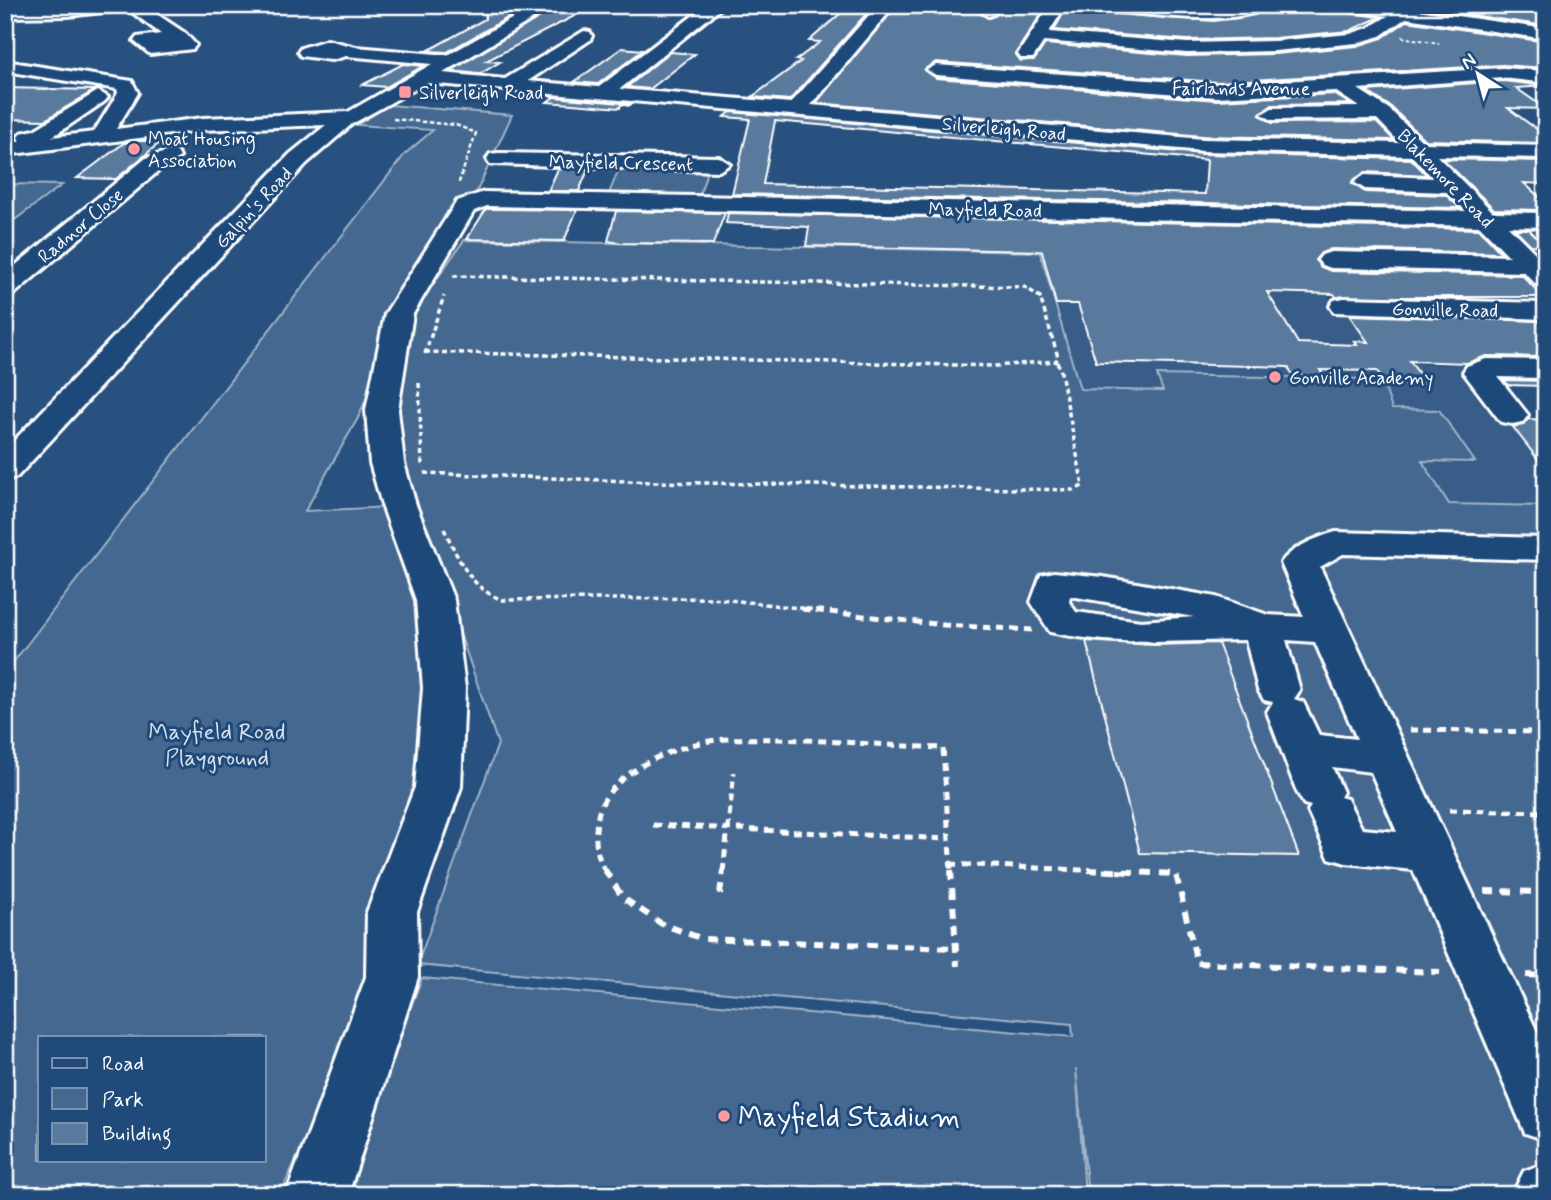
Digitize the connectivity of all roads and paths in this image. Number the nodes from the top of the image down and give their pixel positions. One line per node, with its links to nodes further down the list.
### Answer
1 (124, 5): 10 (street)
2 (133, 5): 19 (street)
3 (548, 5): 27 (street, Galpin's Road)
4 (717, 5): 39 (street)
5 (887, 5): 42 (street)
6 (1058, 5): 18 (street)
7 (1105, 5): 8 (street)
8 (1259, 5)
9 (1341, 6): 11 (street)
10 (5, 12)
11 (1403, 13): 12 (street); 22 (street)
12 (1463, 22): 20 (street); 21 (street)
13 (1135, 24): 14 (street)
14 (1194, 29): 16 (street); 23 (street)
15 (340, 30): 27 (street)
16 (1218, 30)
17 (584, 36): 37 (street)
18 (1039, 36): 23 (street); 26 (street)
19 (179, 37)
20 (1446, 37)
21 (1544, 39): 31 (street)
22 (1323, 43): 23 (street); 24 (street)
23 (1187, 48): 29 (street)
24 (1349, 54)
25 (1004, 55): 26 (street)
26 (1025, 57): 32 (street)
27 (451, 61): 34 (street, Galpin's Road)
28 (5, 66): 43 (street)
29 (1186, 67)
30 (936, 70): 32 (street, Fairlands Avenue)
31 (1503, 73): 33 (street, Fairlands Avenue); 38 (street, Fairlands Avenue)
32 (1012, 76): 38 (street, Fairlands Avenue)
33 (1546, 76)
34 (419, 79): 37 (street, Silverleigh Road); 48 (street, Galpin's Road)
35 (5, 83): 36 (street)
36 (57, 84)
37 (507, 86): 39 (street, Silverleigh Road)
38 (1340, 86): 45 (street, Blakemore Road)
39 (601, 94): 50 (street, Silverleigh Road)
40 (98, 97): 46 (street)
41 (216, 103): 49 (street)
42 (796, 110): 50 (street, Silverleigh Road); 55 (street, Silverleigh Road)
43 (116, 113): 46 (street); 52 (street)
44 (1247, 113): 45 (street)
45 (1382, 113): 55 (street, Blakemore Road)
46 (70, 115): 51 (street)
47 (384, 118): 62 (path)
48 (346, 119): 49 (street); 79 (street, Galpin's Road)
49 (203, 124): 52 (street)
50 (736, 129): 58 (street, Mayfield Crescent); 64 (street)
51 (5, 139)
52 (100, 141): 53 (street); 57 (street)
53 (5, 149)
54 (1546, 152): 55 (street, Silverleigh Road)
55 (1420, 153): 61 (street, Blakemore Road)
56 (498, 159): 58 (street, Mayfield Crescent)
57 (5, 161)
58 (613, 161): 63 (street)
59 (115, 163): 70 (street, Radnor Close)
60 (1365, 182): 61 (street)
61 (1452, 185): 65 (street, Blakemore Road)
62 (481, 200): 63 (street, Mayfield Road); 69 (street)
63 (595, 201): 64 (street, Mayfield Road)
64 (708, 203): 65 (street, Mayfield Road)
65 (1486, 219): 66 (street, Mayfield Road); 68 (street, Blakemore Road)
66 (1546, 220)
67 (1331, 260): 68 (street)
68 (1538, 271)
69 (438, 275): 73 (path); 74 (path); 104 (street)
70 (5, 288)
71 (1344, 306): 72 (street, Gonville Road)
72 (1546, 311)
73 (425, 352): 74 (path); 75 (path)
74 (1056, 361): 80 (path)
75 (423, 362)
76 (1546, 369): 78 (street)
77 (421, 372): 80 (path)
78 (1511, 415)
79 (5, 470)
80 (424, 473): 81 (path)
81 (428, 484)
82 (438, 518): 84 (path)
83 (1546, 549): 86 (street)
84 (1064, 623): 85 (street); 85 (street)
85 (1262, 627): 86 (street); 87 (street)
86 (1329, 630): 89 (street)
87 (1290, 717): 89 (street); 97 (street)
88 (1545, 733): 89 (path)
89 (1380, 744): 91 (street)
90 (734, 772): 94 (path)
91 (1410, 809): 92 (path); 97 (street)
92 (1546, 812)
93 (653, 825): 94 (path)
94 (729, 828): 95 (path); 99 (path)
95 (948, 839): 96 (path); 100 (path)
96 (949, 864): 100 (path); 102 (path)
97 (1437, 872): 98 (path); 102 (street)
98 (1546, 892)
99 (720, 894)
100 (955, 948): 101 (path)
101 (957, 966)
102 (1483, 974): 103 (street)
103 (1546, 1114)
104 (317, 1195)

